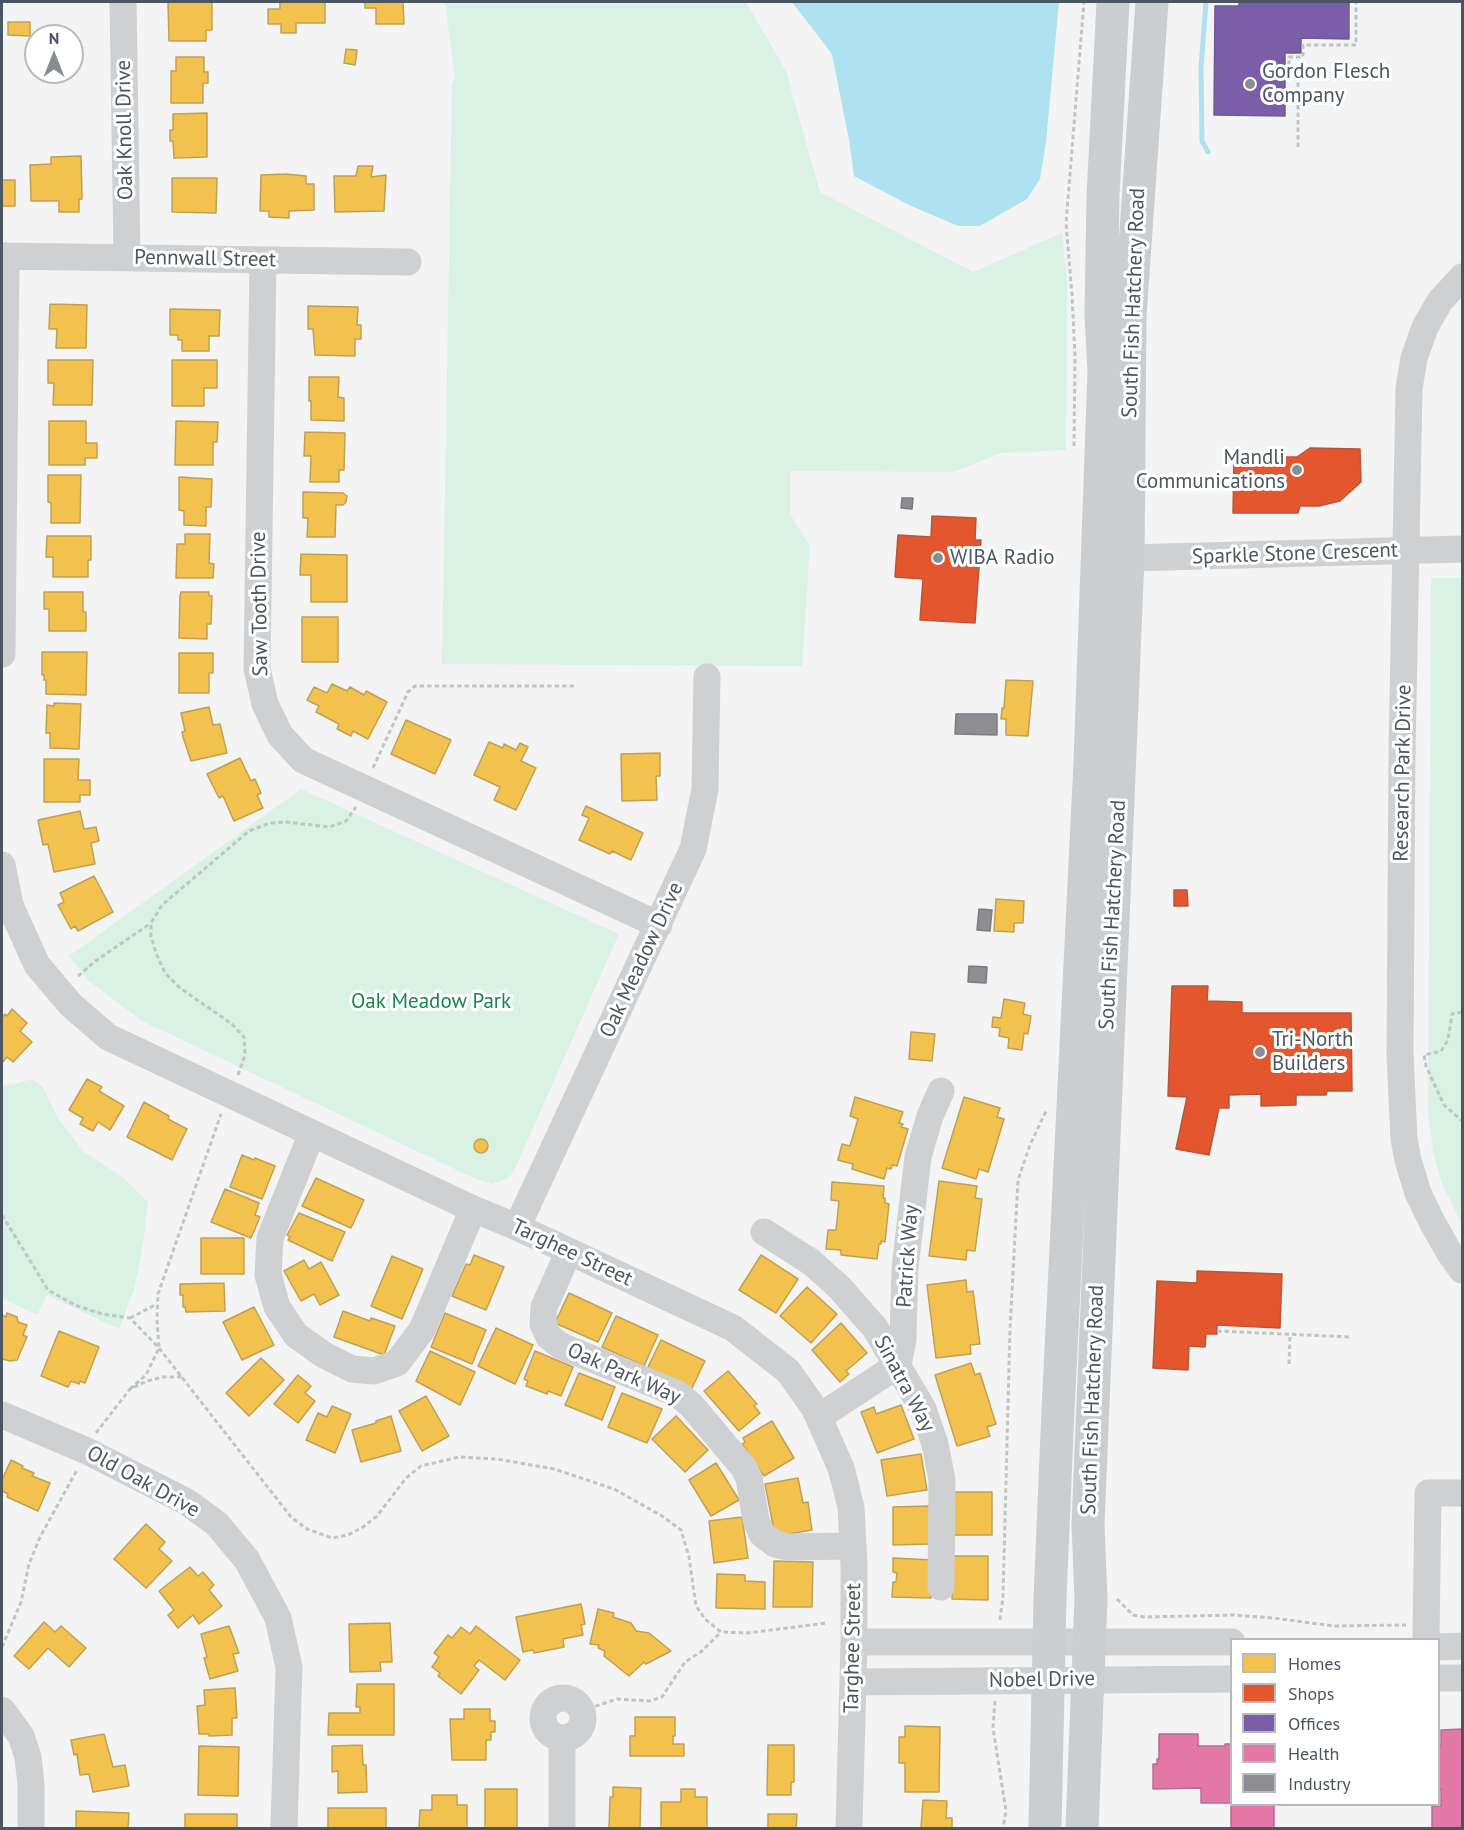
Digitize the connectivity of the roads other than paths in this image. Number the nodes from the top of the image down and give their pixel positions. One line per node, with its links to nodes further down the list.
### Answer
1 (123, 2): 7 (street, Oak Knoll Drive)
2 (1113, 2): 4 (main road, South Fish Hatchery Road)
3 (1152, 2): 5 (main road, South Fish Hatchery Road)
4 (1107, 119): 5 (street); 35 (main road, South Fish Hatchery Road)
5 (1143, 120): 13 (main road, South Fish Hatchery Road)
6 (4, 256): 7 (street, Pennwall Street); 14 (street)
7 (127, 258): 8 (street, Pennwall Street)
8 (263, 260): 9 (street, Pennwall Street); 17 (street, Saw Tooth Drive)
9 (408, 262)
10 (1462, 277): 12 (street, Research Park Drive)
11 (1462, 549): 12 (street, Sparkle Stone Crescent)
12 (1407, 551): 13 (street, Sparkle Stone Crescent); 24 (street, Research Park Drive)
13 (1128, 558): 36 (main road, South Fish Hatchery Road)
14 (2, 654)
15 (707, 677): 17 (street, Oak Meadow Drive)
16 (2, 865): 19 (street, Targhee Street)
17 (659, 925): 21 (street, Oak Meadow Drive)
18 (941, 1091): 25 (street, Patrick Way)
19 (312, 1133): 20 (street, Targhee Street); 20 (street)
20 (472, 1209): 21 (street, Targhee Street)
21 (517, 1227): 23 (street, Targhee Street)
22 (764, 1232): 25 (street, Sinatra Way)
23 (569, 1251): 27 (street, Targhee Street); 29 (street, Oak Park Way)
24 (1462, 1269)
25 (898, 1365): 27 (street); 30 (street, Sinatra Way)
26 (2, 1415): 47 (street, Old Oak Drive)
27 (819, 1417): 29 (street, Targhee Street)
28 (1462, 1493): 31 (street)
29 (853, 1546): 33 (street, Targhee Street)
30 (940, 1587)
31 (1430, 1637)
32 (1440, 1640): 37 (street)
33 (854, 1642): 35 (street, Nobel Drive); 43 (street, Targhee Street)
34 (1230, 1642): 36 (street, Nobel Drive)
35 (1050, 1643): 36 (street, Nobel Drive); 42 (main road, South Fish Hatchery Road)
36 (1089, 1643): 40 (main road, South Fish Hatchery Road)
37 (1462, 1646)
38 (1440, 1678): 39 (street)
39 (1462, 1678)
40 (1089, 1679): 41 (street, Nobel Drive); 42 (street, Nobel Drive); 51 (main road, South Fish Hatchery Road)
41 (1230, 1679)
42 (1049, 1680): 43 (street, Nobel Drive); 50 (main road, South Fish Hatchery Road)
43 (853, 1682): 49 (street, Targhee Street)
44 (2, 1710): 46 (street)
45 (581, 1711): 48 (street)
46 (31, 1828)
47 (284, 1828)
48 (562, 1828)
49 (849, 1828)
50 (1046, 1828)
51 (1082, 1828)

